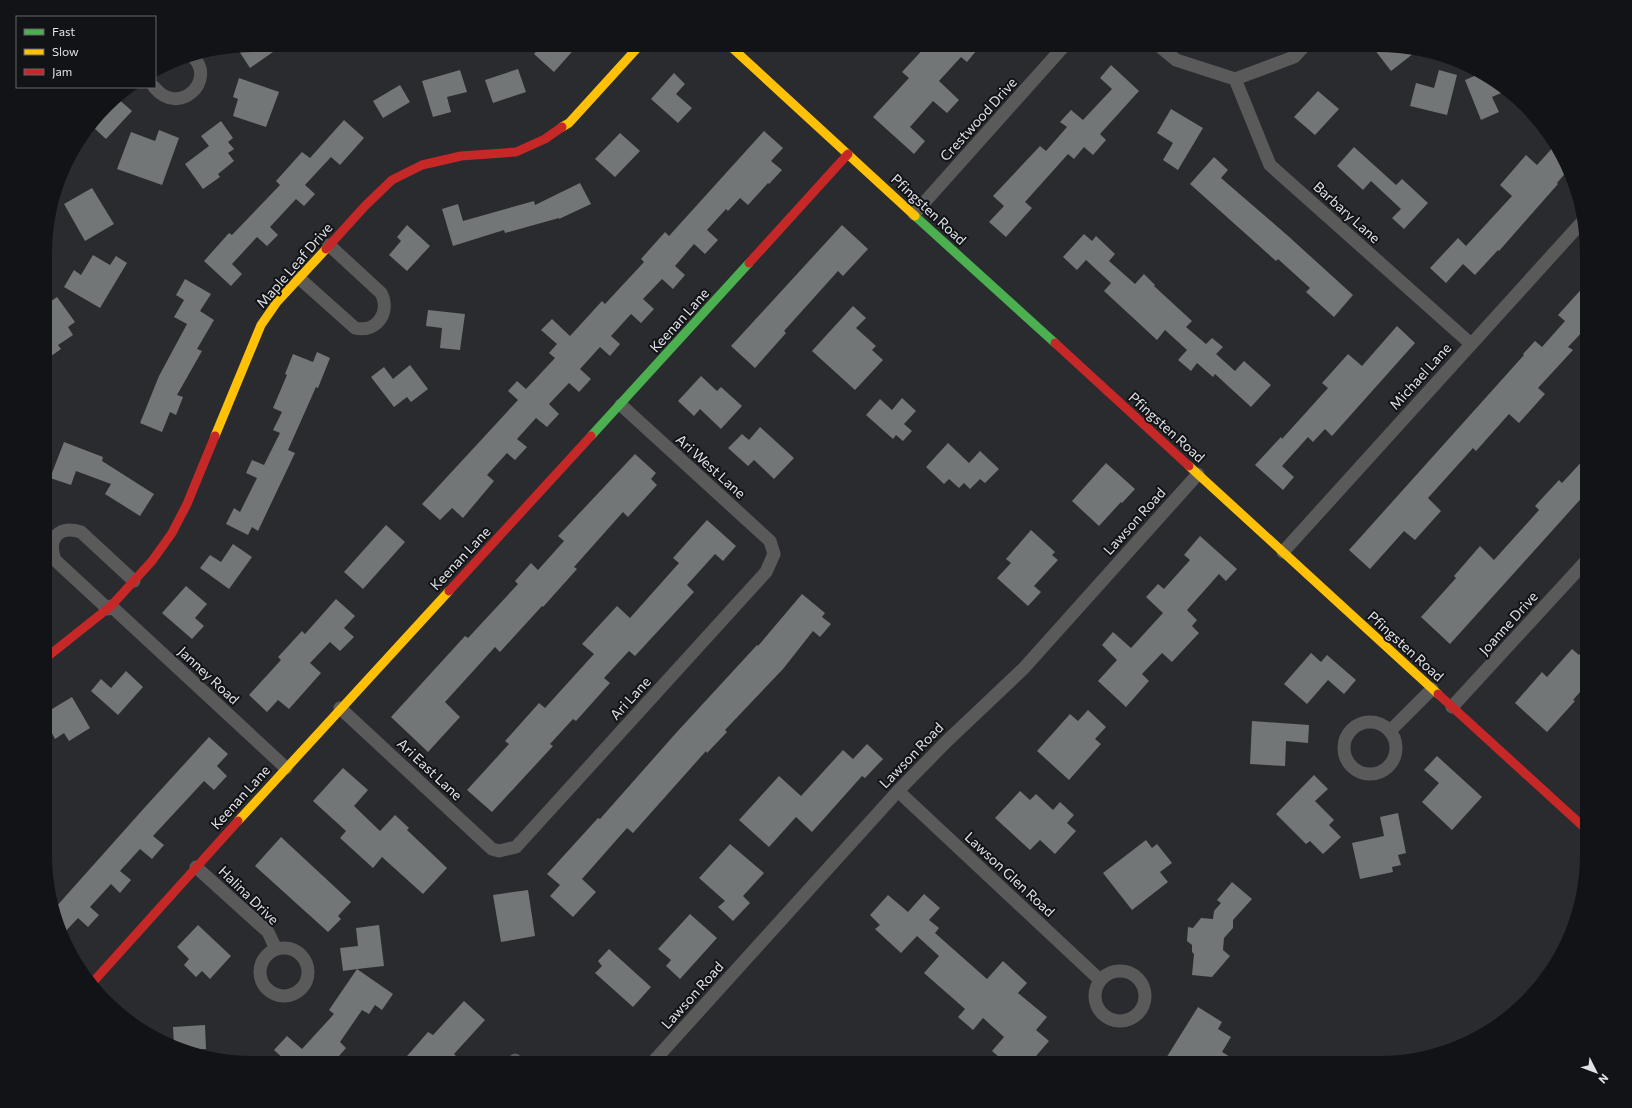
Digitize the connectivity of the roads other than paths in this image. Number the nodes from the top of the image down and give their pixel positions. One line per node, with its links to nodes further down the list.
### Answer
1 (634, 52): 12 (street, Maple Leaf Drive)
2 (737, 52): 9 (street, Pfingsten Road)
3 (1059, 52): 10 (street, Crestwood Drive)
4 (1166, 52): 7 (street)
5 (1299, 52): 7 (street)
6 (195, 61): 8 (street)
7 (1235, 79): 14 (street, Barbary Lane)
8 (155, 88)
9 (848, 154): 10 (street, Pfingsten Road); 15 (street, Keenan Lane)
10 (914, 214): 16 (street, Pfingsten Road)
11 (1578, 226): 14 (street, Michael Lane)
12 (329, 245): 13 (street, Maple Leaf Drive); 13 (street)
13 (299, 278): 20 (street, Maple Leaf Drive)
14 (1471, 344): 17 (street, Michael Lane)
15 (621, 405): 18 (street, Ari West Lane); 25 (street, Keenan Lane)
16 (1198, 474): 17 (street, Pfingsten Road); 28 (street, Lawson Road)
17 (1283, 552): 23 (street, Pfingsten Road)
18 (774, 554): 30 (street, Ari Lane)
19 (1580, 568): 24 (street, Joanne Drive)
20 (134, 581): 21 (street, Maple Leaf Drive); 21 (street, Janney Road)
21 (109, 607): 22 (street, Maple Leaf Drive); 27 (street, Janney Road)
22 (52, 653)
23 (1432, 689): 24 (street, Pfingsten Road); 26 (street)
24 (1452, 707): 29 (street, Pfingsten Road)
25 (340, 708): 27 (street, Keenan Lane); 30 (street, Ari East Lane)
26 (1390, 731): 26 (street)
27 (286, 768): 31 (street, Keenan Lane)
28 (898, 791): 34 (street, Lawson Glen Road); 35 (street, Lawson Road)
29 (1580, 824)
30 (499, 851)
31 (196, 867): 32 (street, Halina Drive); 33 (street, Keenan Lane)
32 (276, 950)
33 (95, 980)
34 (1100, 980)
35 (658, 1056)

